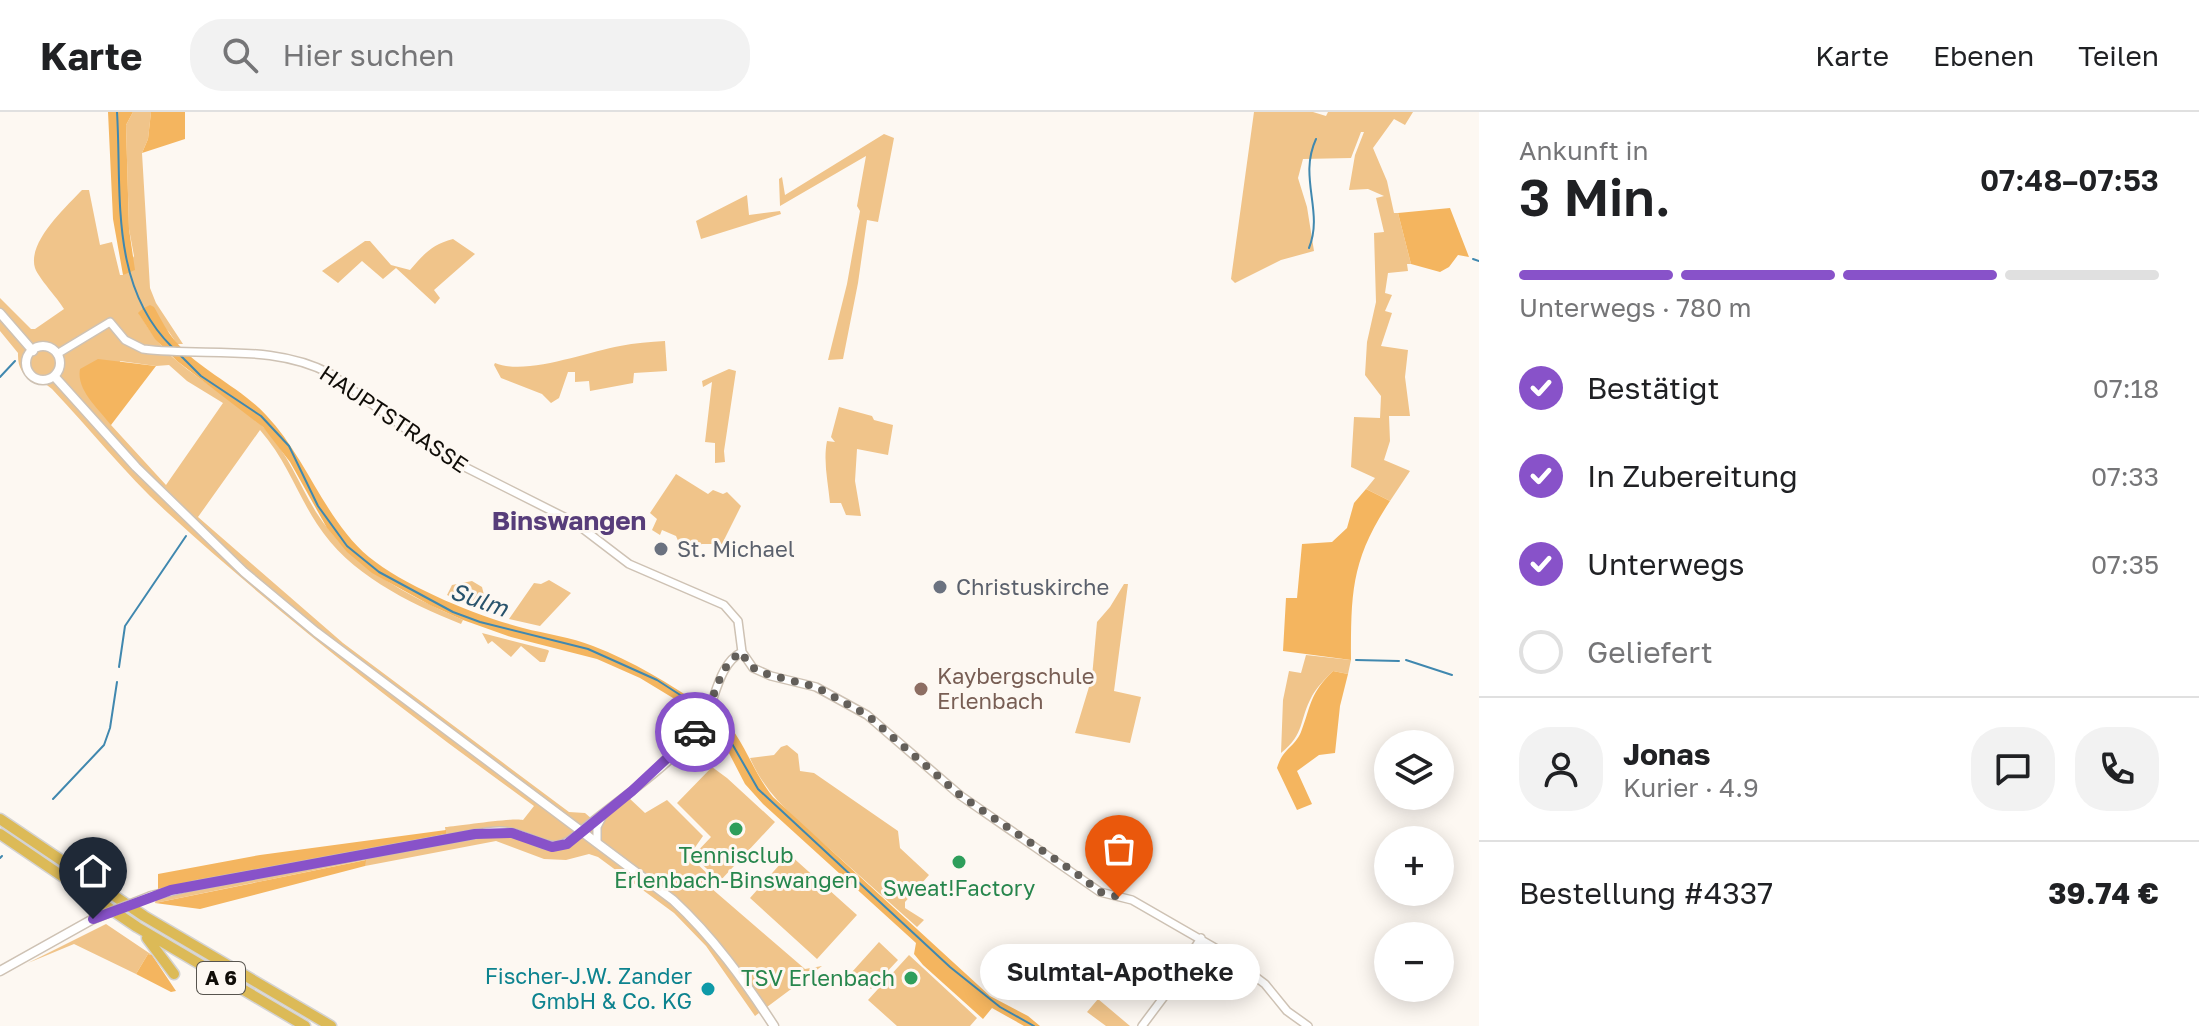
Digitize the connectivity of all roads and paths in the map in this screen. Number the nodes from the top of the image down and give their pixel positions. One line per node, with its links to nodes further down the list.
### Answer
1 (0, 313): 2 (main road)
2 (33, 351): 3 (main road); 4 (main road)
3 (57, 354): 4 (main road); 5 (street, HAUPTSTRASSE)
4 (54, 376): 8 (main road)
5 (742, 652): 6 (street); 12 (street)
6 (604, 813): 8 (street); 10 (street)
7 (0, 819): 16 (highway, A 6)
8 (582, 830): 10 (main road); 13 (main road, bridge)
9 (0, 834): 11 (highway, A 6)
10 (597, 842): 17 (main road)
11 (137, 927): 14 (highway); 15 (highway, A 6)
12 (1201, 938): 18 (street); 19 (street)
13 (0, 971)
14 (174, 974)
15 (305, 1026)
16 (331, 1026)
17 (774, 1026)
18 (1142, 1026)
19 (1308, 1026)

